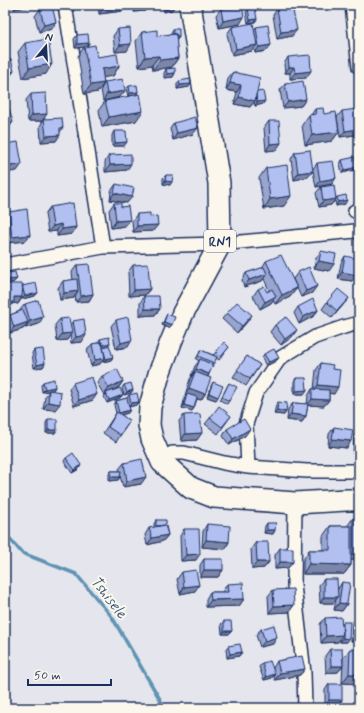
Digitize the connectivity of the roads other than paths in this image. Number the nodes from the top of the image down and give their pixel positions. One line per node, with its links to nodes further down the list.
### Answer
1 (65, 5): 7 (street)
2 (190, 5): 6 (highway, RN1)
3 (352, 5): 4 (street)
4 (359, 67)
5 (359, 232): 6 (street)
6 (220, 244): 7 (street); 10 (highway, RN1)
7 (103, 247): 8 (street)
8 (5, 265)
9 (359, 323): 11 (street)
10 (162, 462): 11 (street); 14 (highway, RN1)
11 (248, 467): 12 (street)
12 (359, 470)
13 (359, 500): 14 (highway, RN1)
14 (295, 503): 15 (street)
15 (305, 708)

